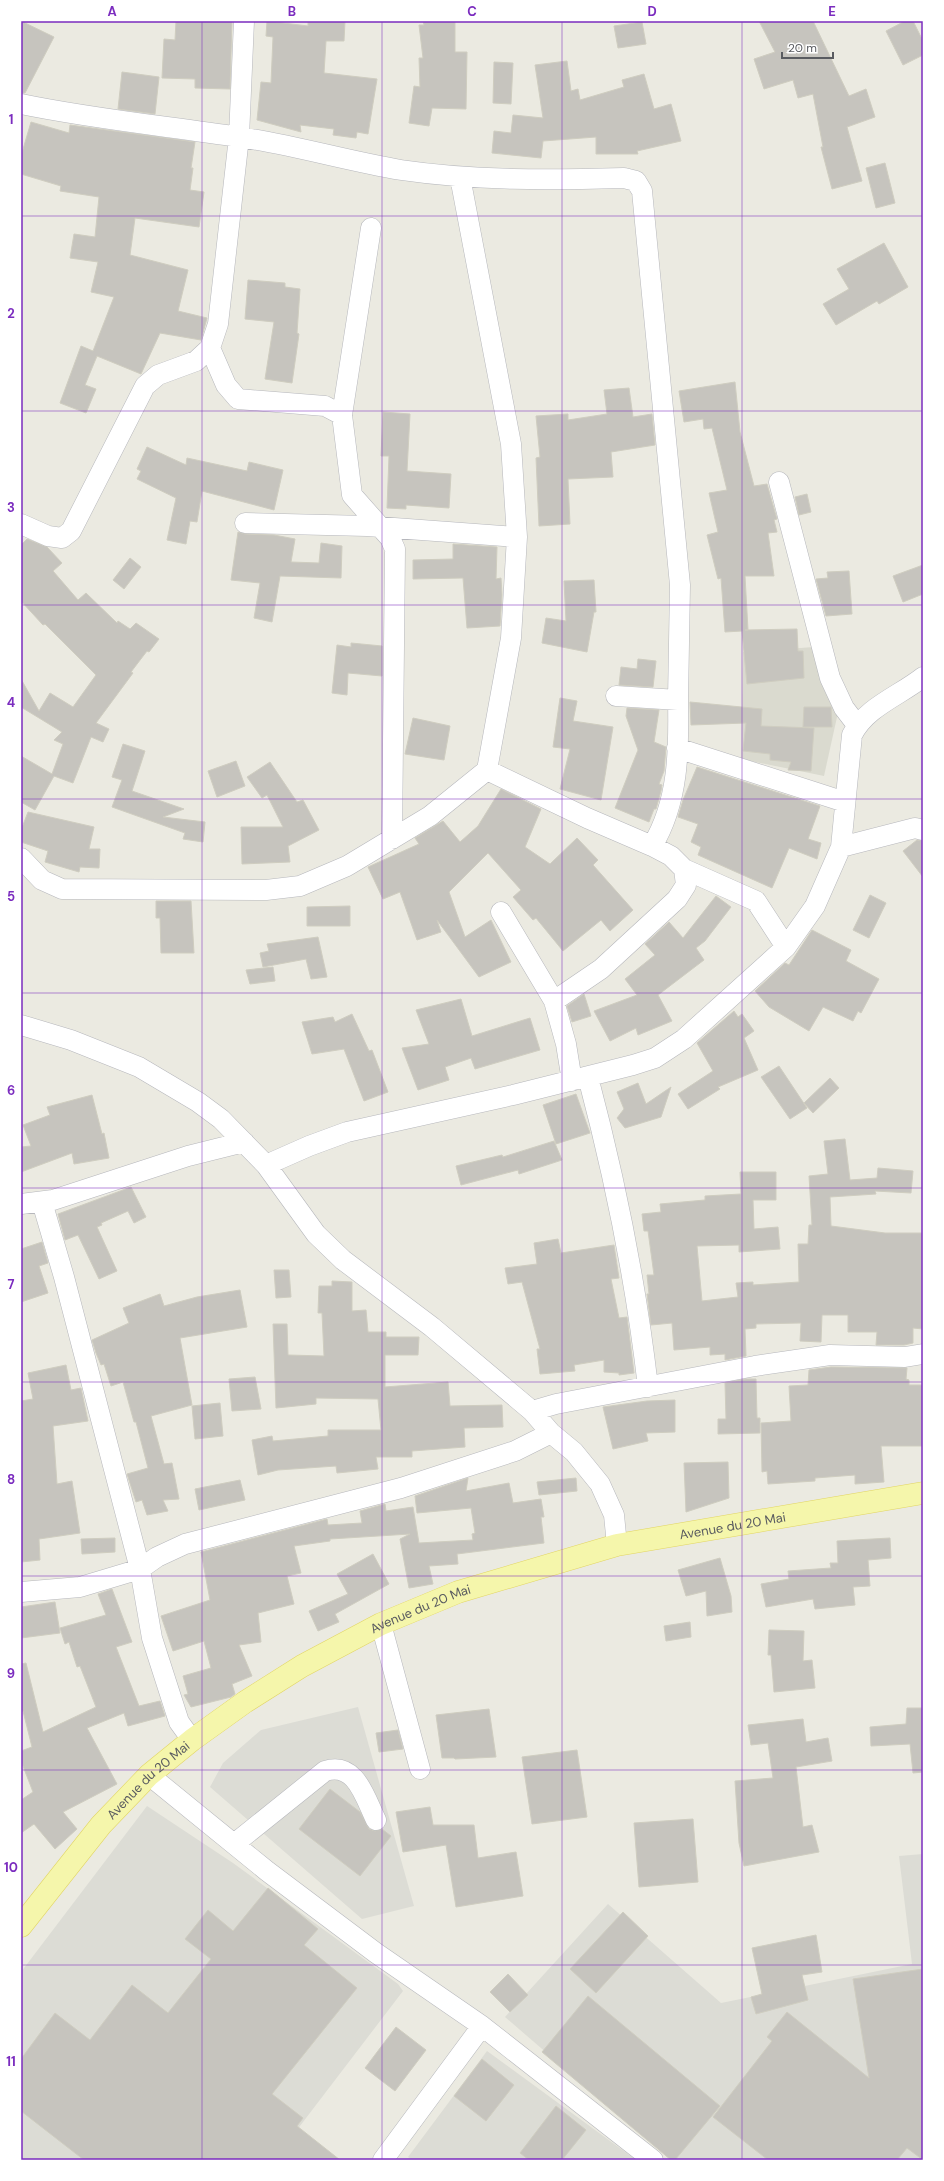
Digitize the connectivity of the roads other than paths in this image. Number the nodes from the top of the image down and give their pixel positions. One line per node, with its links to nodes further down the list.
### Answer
1 (244, 21): 3 (street)
2 (21, 104): 3 (street)
3 (239, 136): 4 (street); 6 (street)
4 (460, 177): 12 (street); 15 (street)
5 (371, 228): 7 (street)
6 (210, 348): 7 (street); 10 (street)
7 (342, 415): 11 (street)
8 (779, 482): 16 (street)
9 (245, 523): 11 (street)
10 (21, 524)
11 (380, 527): 12 (street); 21 (street)
12 (517, 537): 18 (street)
13 (923, 677): 16 (street)
14 (616, 696): 15 (street)
15 (678, 700): 17 (street)
16 (857, 725): 19 (street)
17 (677, 748): 19 (street); 22 (street)
18 (487, 770): 21 (street); 22 (street)
19 (845, 802): 23 (street)
20 (923, 830): 23 (street)
21 (392, 839): 24 (street)
22 (652, 846): 25 (street)
23 (841, 847): 27 (street)
24 (21, 858)
25 (684, 869): 27 (street); 28 (street)
26 (501, 912): 28 (street)
27 (786, 948): 30 (street)
28 (554, 1001): 30 (street)
29 (21, 1025): 31 (street)
30 (580, 1079): 32 (street); 36 (street)
31 (244, 1142): 32 (street); 33 (street)
32 (266, 1165): 37 (street)
33 (42, 1202): 34 (street); 41 (street)
34 (21, 1204)
35 (923, 1354): 36 (street)
36 (648, 1387): 37 (street)
37 (532, 1411): 38 (street)
38 (551, 1433): 40 (street); 41 (street)
39 (923, 1493): 40 (main road, Avenue du 20 Mai)
40 (617, 1545): 43 (main road, Avenue du 20 Mai)
41 (140, 1570): 42 (street); 44 (street)
42 (21, 1592)
43 (381, 1624): 44 (main road, Avenue du 20 Mai); 45 (street)
44 (192, 1740): 46 (main road, Avenue du 20 Mai)
45 (420, 1769)
46 (149, 1775): 48 (street); 49 (main road, Avenue du 20 Mai)
47 (376, 1820): 48 (street)
48 (234, 1844): 50 (street)
49 (21, 1926)
50 (482, 2026): 51 (street); 52 (street)
51 (383, 2160)
52 (653, 2160)

